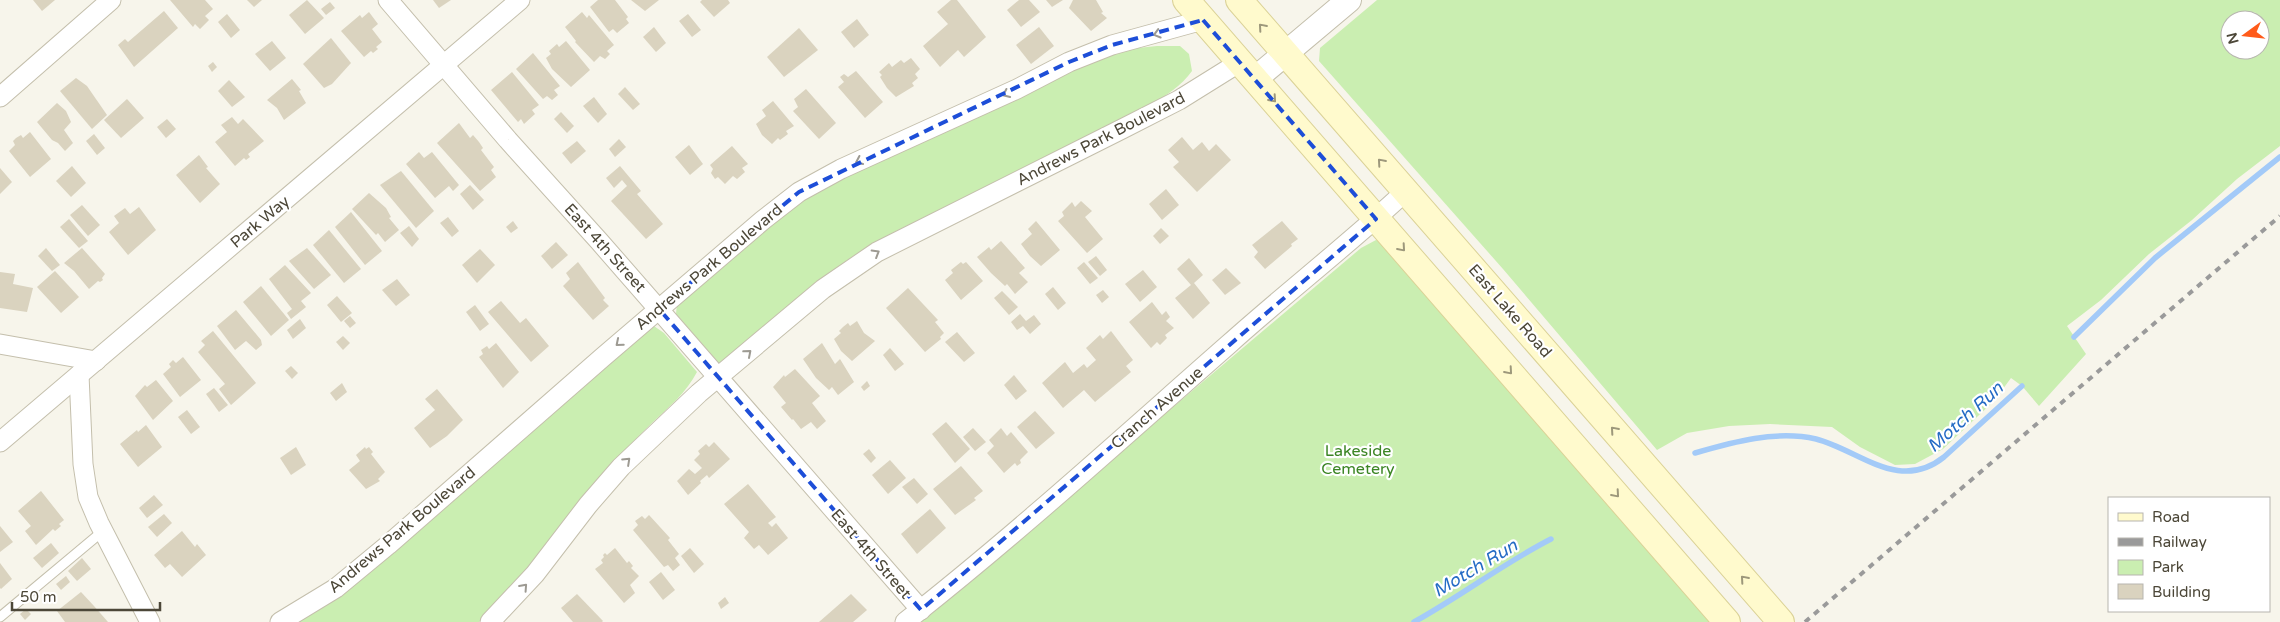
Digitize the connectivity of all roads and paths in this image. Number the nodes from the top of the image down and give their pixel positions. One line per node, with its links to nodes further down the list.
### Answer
1 (111, 0): 11 (street)
2 (388, 0): 9 (street, East 4th Street)
3 (520, 0): 9 (street, Park Way)
4 (1186, 0): 7 (main road)
5 (1239, 0): 8 (main road, East Lake Road, one-way to 5)
6 (1349, 0): 8 (street)
7 (1203, 20): 10 (main road); 14 (street, Andrews Park Boulevard, one-way to 14)
8 (1286, 54): 10 (street); 12 (main road, East Lake Road, one-way to 8)
9 (444, 65): 14 (street, East 4th Street); 16 (street, Park Way)
10 (1248, 71): 13 (main road, one-way to 13); 18 (street, Andrews Park Boulevard, one-way to 10)
11 (0, 97)
12 (1406, 191): 13 (street, Cranch Avenue); 28 (main road, East Lake Road, one-way to 12)
13 (1376, 219): 21 (street, Cranch Avenue); 27 (main road, one-way to 27)
14 (659, 309): 18 (street, East 4th Street); 24 (street, Andrews Park Boulevard, one-way to 24)
15 (0, 344): 16 (street)
16 (96, 361): 17 (street, Park Way)
17 (79, 375): 19 (street, Park Way); 20 (street)
18 (717, 378): 21 (street, East 4th Street); 25 (street, Andrews Park Boulevard, one-way to 18)
19 (0, 442)
20 (103, 531): 22 (lane); 23 (street)
21 (921, 610): 26 (street, Cranch Avenue)
22 (0, 617)
23 (150, 622)
24 (280, 622)
25 (490, 622)
26 (905, 622)
27 (1727, 622)
28 (1781, 622)

